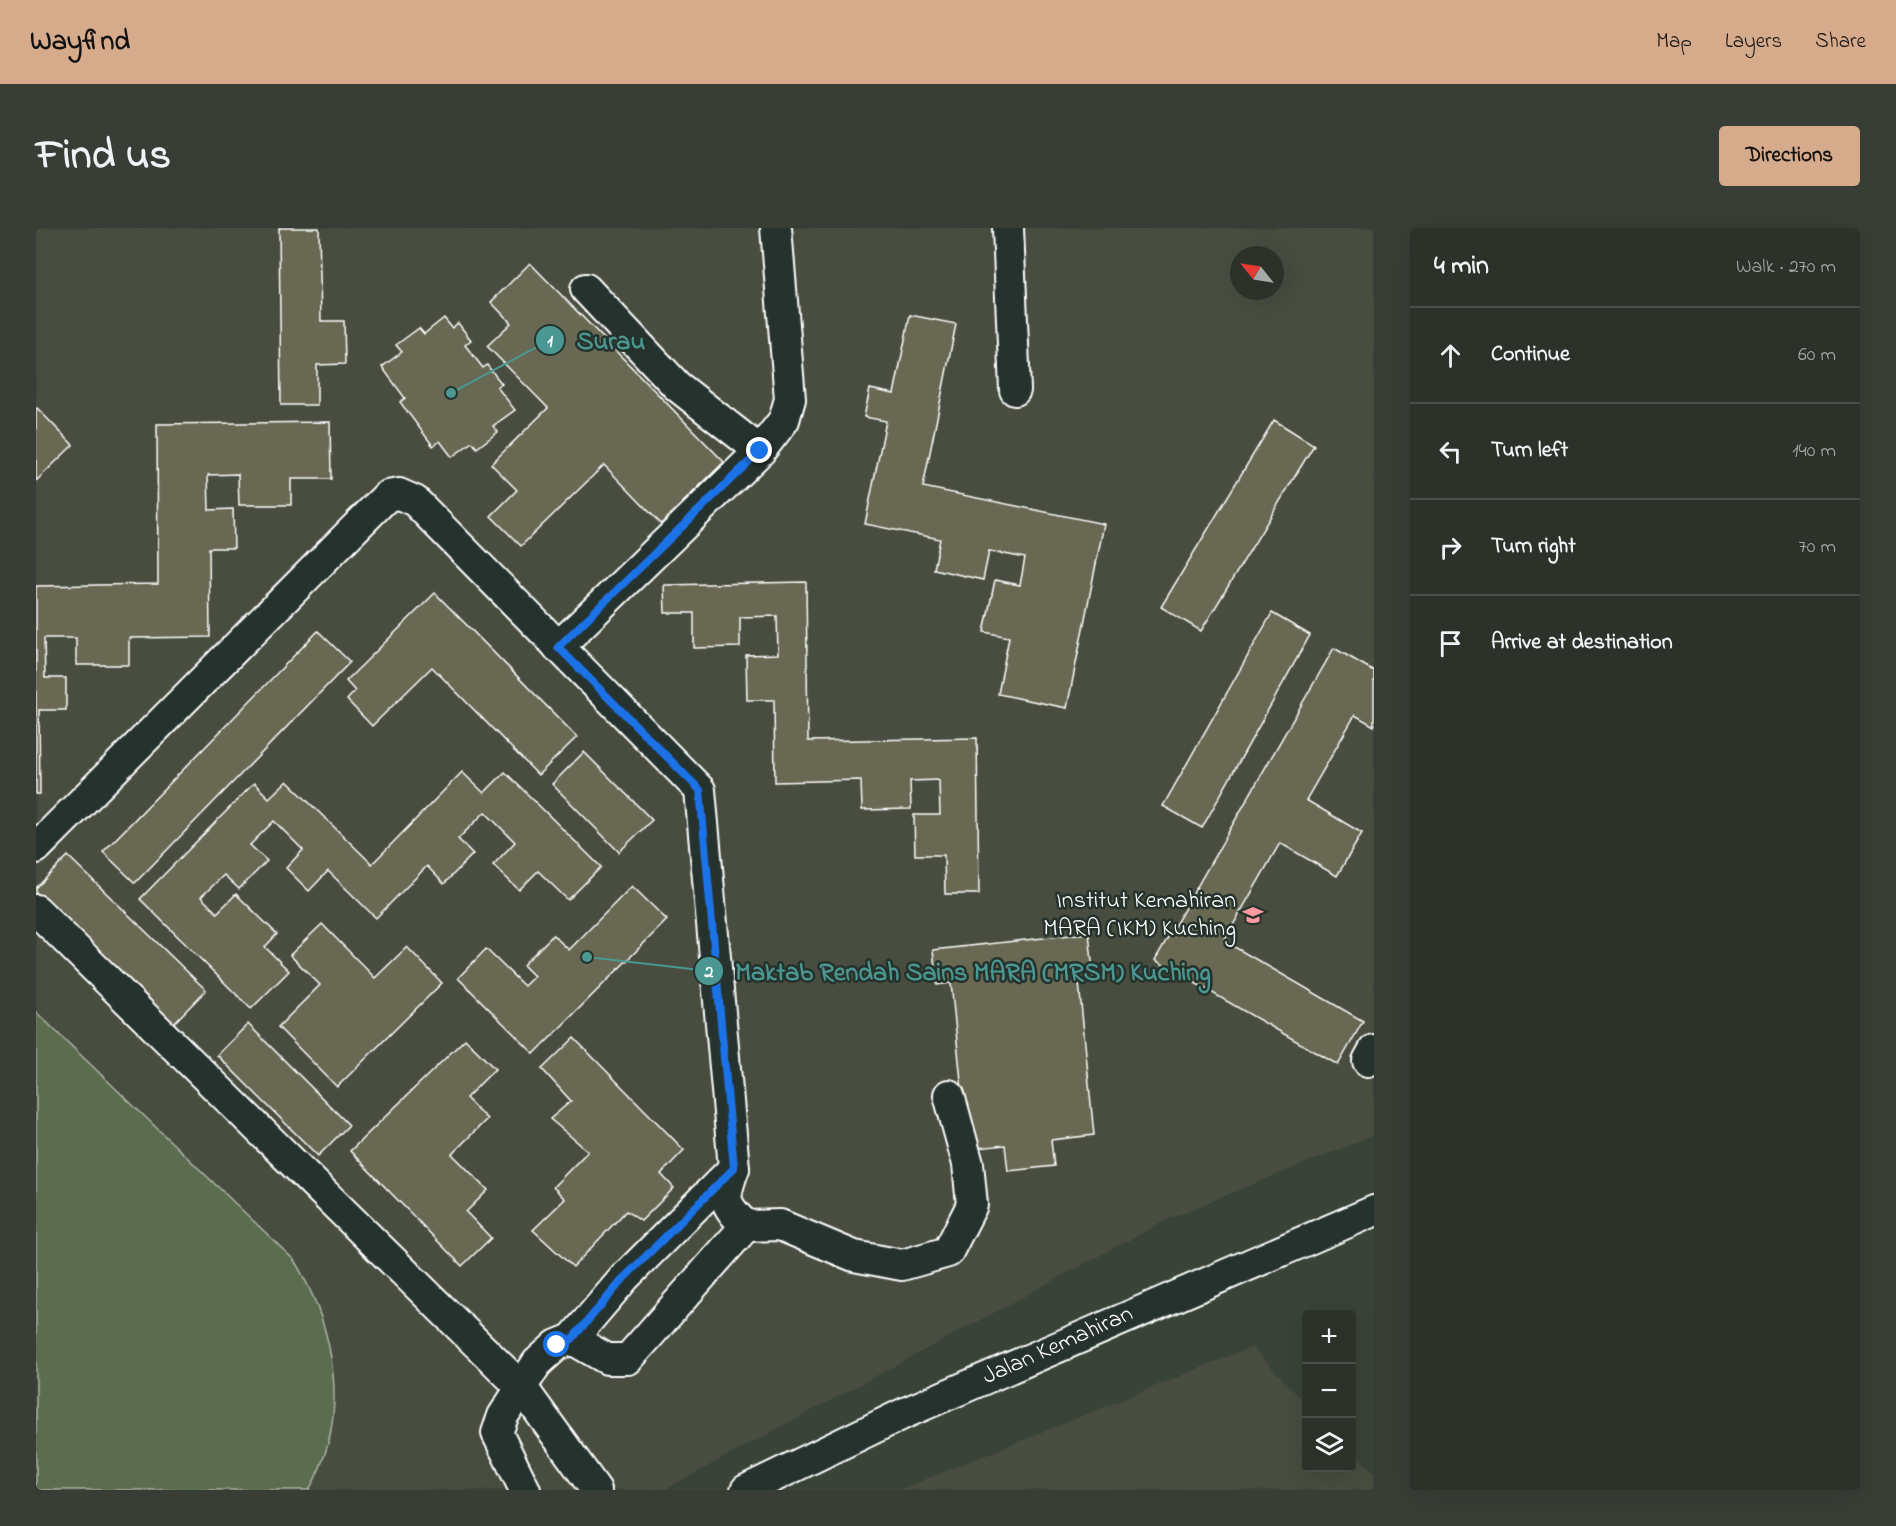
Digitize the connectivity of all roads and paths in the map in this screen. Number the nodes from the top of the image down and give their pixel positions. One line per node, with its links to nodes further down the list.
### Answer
1 (776, 228): 5 (lane)
2 (1008, 228): 4 (lane)
3 (586, 289): 5 (lane)
4 (1015, 390)
5 (760, 451): 6 (lane)
6 (558, 647): 7 (lane); 10 (lane)
7 (36, 848)
8 (36, 910): 14 (lane)
9 (949, 1095): 12 (lane)
10 (734, 1168): 12 (lane); 13 (lane)
11 (1374, 1211): 17 (lane, Jalan Kemahiran)
12 (746, 1226): 13 (lane)
13 (572, 1339): 14 (lane)
14 (523, 1389): 15 (lane); 16 (lane)
15 (525, 1490)
16 (596, 1490)
17 (746, 1490)

